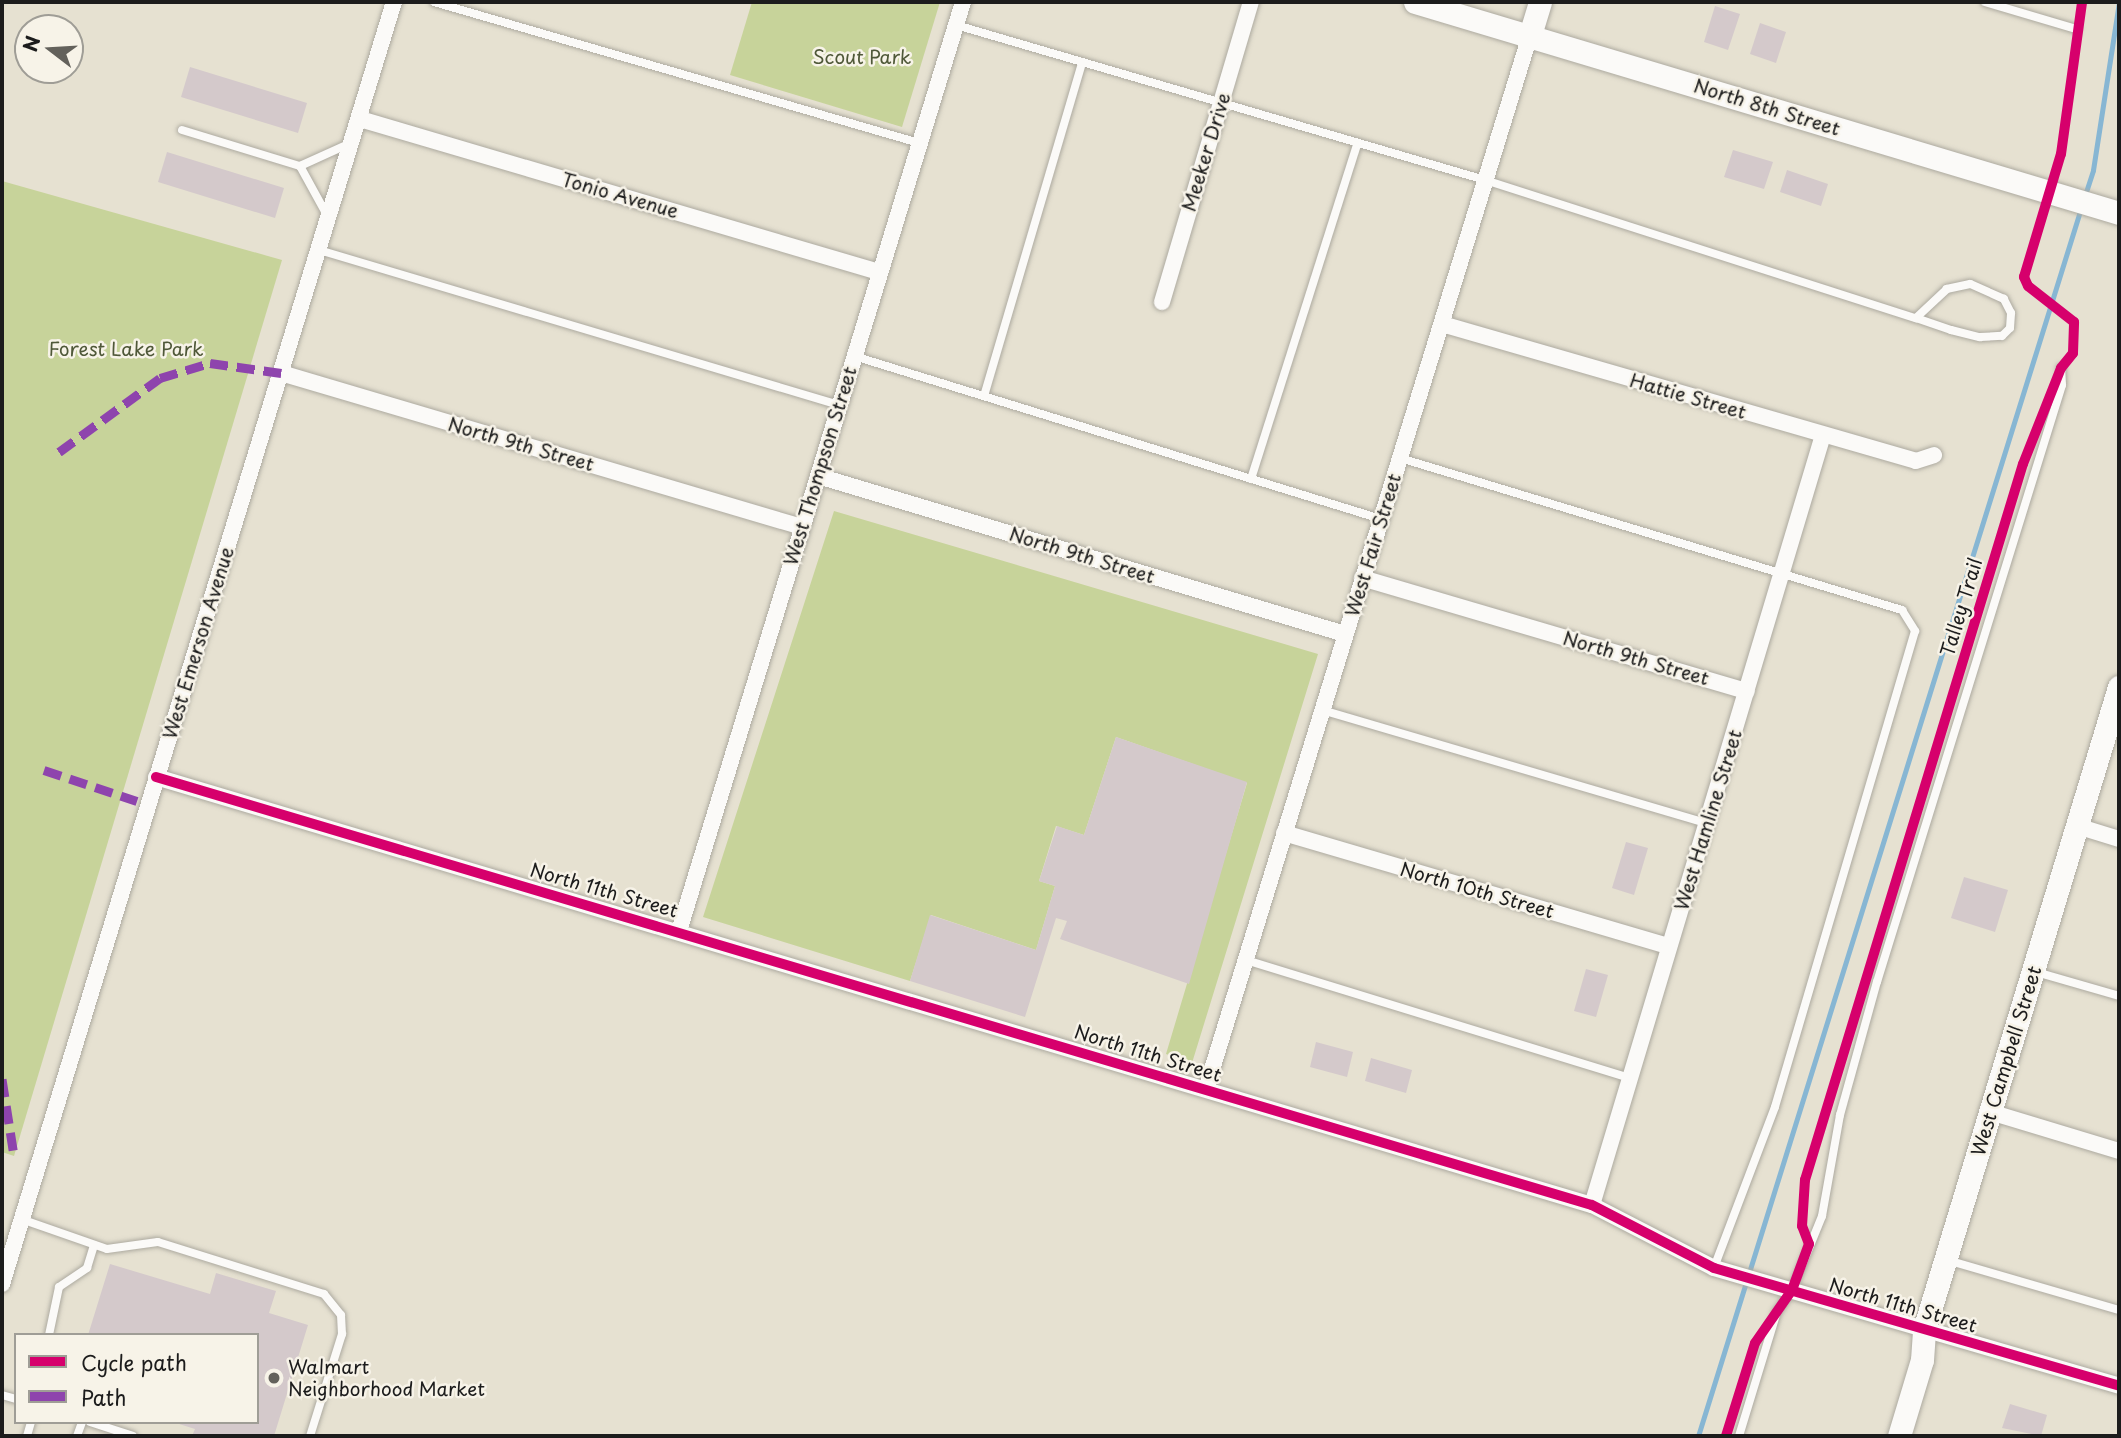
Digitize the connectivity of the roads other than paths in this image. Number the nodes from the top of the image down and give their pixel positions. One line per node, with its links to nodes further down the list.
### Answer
1 (394, 2): 13 (street, West Emerson Avenue)
2 (434, 2): 16 (lane)
3 (963, 2): 8 (street, West Thompson Street)
4 (1251, 2): 12 (street, Meeker Drive)
5 (1415, 2): 10 (street, North 8th Street)
6 (1540, 2): 10 (street, West Fair Street)
7 (1984, 2): 9 (lane)
8 (956, 24): 11 (lane); 16 (street, West Thompson Street)
9 (2076, 29)
10 (1530, 35): 19 (street, West Fair Street); 20 (street, North 8th Street)
11 (1082, 62): 12 (lane); 30 (lane)
12 (1221, 103): 17 (lane); 24 (street, Meeker Drive)
13 (360, 119): 15 (street, West Emerson Avenue); 23 (street, Tonio Avenue)
14 (182, 130): 18 (lane)
15 (354, 141): 18 (lane); 21 (street, West Emerson Avenue)
16 (919, 143): 23 (street, West Thompson Street)
17 (1357, 145): 19 (lane); 36 (lane)
18 (300, 166): 21 (lane)
19 (1485, 180): 25 (lane); 26 (street, West Fair Street)
20 (2111, 211)
21 (329, 220): 22 (street, West Emerson Avenue)
22 (319, 250): 29 (street, West Emerson Avenue); 31 (lane)
23 (879, 272): 27 (street, West Thompson Street)
24 (1162, 302)
25 (1916, 318): 25 (lane)
26 (1442, 324): 32 (street, Hattie Street); 34 (street, West Fair Street)
27 (854, 356): 30 (lane); 31 (street, West Thompson Street)
28 (2061, 368): 65 (lane)
29 (281, 373): 38 (street, North 9th Street); 45 (street, West Emerson Avenue)
30 (984, 397): 36 (lane)
31 (839, 405): 35 (street, West Thompson Street)
32 (1823, 435): 33 (street, Hattie Street); 39 (street, West Hamline Street)
33 (1934, 455)
34 (1400, 458): 37 (street, West Fair Street); 39 (lane)
35 (818, 476): 38 (street, West Thompson Street); 41 (street, North 9th Street)
36 (1251, 479): 37 (lane)
37 (1381, 519): 40 (street, West Fair Street)
38 (802, 527): 50 (street, West Thompson Street)
39 (1783, 571): 43 (street, West Hamline Street); 63 (lane)
40 (1362, 578): 41 (street, West Fair Street); 43 (street, North 9th Street)
41 (1345, 634): 44 (street, West Fair Street)
42 (2119, 688): 47 (street, West Campbell Street)
43 (1747, 691): 46 (street, West Hamline Street)
44 (1322, 710): 46 (lane); 48 (street, West Fair Street)
45 (156, 777): 50 (street, North 11th Street); 60 (street, West Emerson Avenue)
46 (1707, 822): 51 (street, West Hamline Street)
47 (2077, 826): 49 (street); 53 (street, West Campbell Street)
48 (1284, 833): 51 (street, North 10th Street); 52 (street, West Fair Street)
49 (2119, 839)
50 (679, 931): 56 (street, North 11th Street)
51 (1669, 946): 55 (street, West Hamline Street)
52 (1246, 960): 55 (lane); 56 (street, West Fair Street)
53 (2033, 971): 54 (lane); 57 (street, West Campbell Street)
54 (2119, 996)
55 (1630, 1078): 59 (street, West Hamline Street)
56 (1206, 1089): 59 (street, North 11th Street)
57 (1990, 1112): 58 (street); 62 (street, West Campbell Street)
58 (2119, 1150)
59 (1592, 1205): 63 (street, North 11th Street)
60 (22, 1219): 61 (lane); 64 (street, West Emerson Avenue)
61 (94, 1245): 68 (lane); 72 (lane)
62 (1945, 1259): 66 (lane); 67 (street, West Campbell Street)
63 (1714, 1268): 65 (street, North 11th Street)
64 (2, 1284)
65 (1785, 1289): 67 (street, North 11th Street); 73 (lane)
66 (2119, 1310)
67 (1924, 1330): 69 (street, North 11th Street); 74 (street, West Campbell Street)
68 (49, 1333)
69 (2119, 1386)
70 (96, 1424): 71 (lane)
71 (131, 1436)
72 (310, 1436)
73 (1739, 1436)
74 (1899, 1436)

